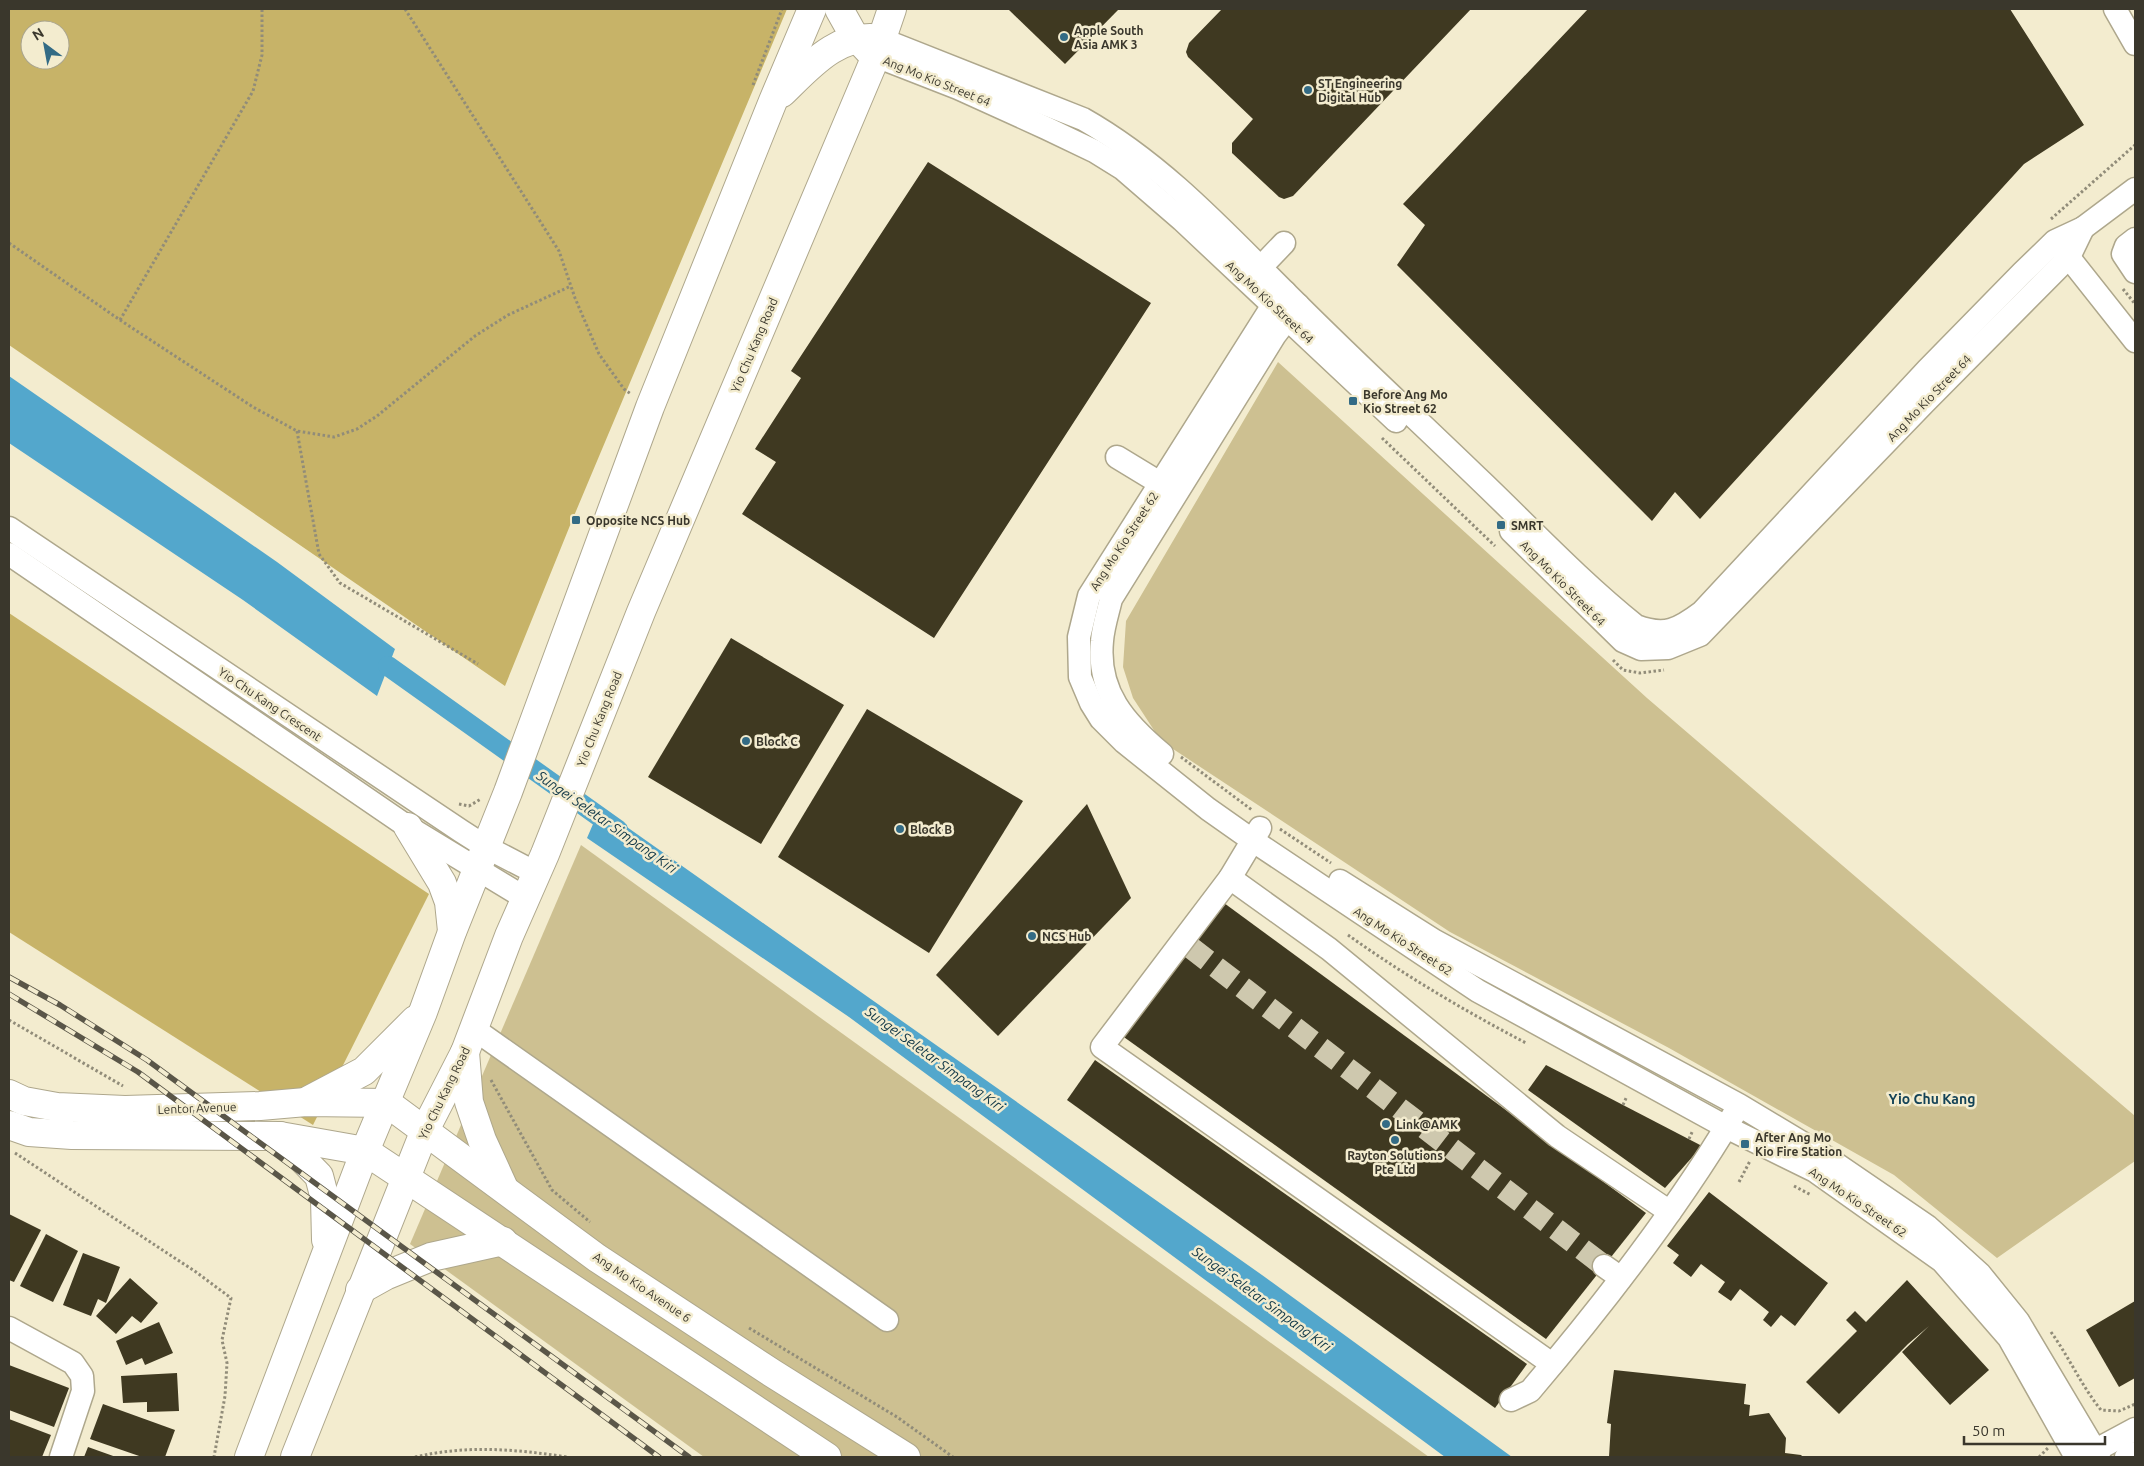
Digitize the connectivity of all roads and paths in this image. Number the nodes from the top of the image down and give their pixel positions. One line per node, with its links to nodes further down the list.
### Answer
1 (262, 9): 21 (path)
2 (405, 9): 19 (path)
3 (812, 9): 9 (main road)
4 (839, 9): 7 (main road)
5 (892, 9): 7 (main road, Yio Chu Kang Road)
6 (2115, 9): 8 (street)
7 (871, 44): 9 (main road); 11 (street, Ang Mo Kio Street 64); 39 (main road, Yio Chu Kang Road)
8 (2135, 44)
9 (773, 100): 23 (main road)
10 (2135, 145): 14 (path)
11 (1129, 160): 17 (street, Ang Mo Kio Street 64); 20 (street, Ang Mo Kio Street 64)
12 (2135, 189): 14 (street, Ang Mo Kio Street 64)
13 (2135, 239): 18 (street)
14 (2058, 240): 20 (street, Ang Mo Kio Street 64); 22 (street)
15 (9, 243): 21 (path)
16 (1284, 243): 17 (street)
17 (1261, 267): 20 (street, Ang Mo Kio Street 64)
18 (2135, 272)
19 (571, 286): 23 (path); 24 (path)
20 (1286, 305): 27 (street, Ang Mo Kio Street 62)
21 (120, 320): 24 (path)
22 (2135, 341)
23 (650, 406): 37 (main road)
24 (297, 431): 32 (path)
25 (1375, 432): 29 (path)
26 (1117, 457): 27 (street)
27 (1168, 488): 35 (street, Ang Mo Kio Street 62)
28 (9, 528): 37 (street, Yio Chu Kang Crescent)
29 (1498, 549)
30 (9, 554): 36 (street, Yio Chu Kang Crescent)
31 (1609, 657): 33 (path)
32 (478, 664)
33 (1668, 668)
34 (1176, 752): 35 (path)
35 (1261, 826): 38 (path); 40 (street); 57 (street, Ang Mo Kio Street 62); 62 (street, Ang Mo Kio Street 62)
36 (408, 827): 37 (street, Yio Chu Kang Crescent); 43 (main road)
37 (482, 858): 39 (street, Yio Chu Kang Crescent); 41 (street, Yio Chu Kang Crescent); 43 (main road)
38 (1337, 867)
39 (536, 873): 41 (main road, Yio Chu Kang Road)
40 (1230, 878): 74 (street); 83 (street)
41 (526, 898): 46 (main road, Yio Chu Kang Road)
42 (1340, 930): 47 (path)
43 (452, 932): 44 (main road)
44 (423, 1012): 54 (main road); 55 (main road)
45 (9, 1020): 49 (path)
46 (470, 1040): 60 (main road, Yio Chu Kang Road); 72 (main road); 80 (street)
47 (1530, 1045)
48 (489, 1076): 75 (path)
49 (128, 1089)
50 (1619, 1092): 52 (path)
51 (9, 1094): 54 (main road, Lentor Avenue)
52 (1627, 1096): 53 (path); 56 (path)
53 (1635, 1100)
54 (306, 1102): 55 (main road, Lentor Avenue)
55 (387, 1103): 60 (main road, Ang Mo Kio Avenue 6); 66 (main road)
56 (1623, 1105)
57 (1739, 1105): 62 (street); 79 (street, Ang Mo Kio Street 62)
58 (9, 1125): 63 (main road)
59 (1684, 1125): 61 (path)
60 (425, 1130): 69 (main road, Yio Chu Kang Road); 72 (main road, Ang Mo Kio Avenue 6)
61 (1693, 1130): 62 (path); 64 (path)
62 (1721, 1135): 67 (path); 74 (street); 79 (street, Ang Mo Kio Street 62)
63 (280, 1136): 66 (main road); 77 (main road)
64 (1689, 1139)
65 (9, 1148): 89 (path)
66 (365, 1151): 69 (main road); 77 (main road)
67 (1750, 1161): 68 (path); 70 (path)
68 (1758, 1165)
69 (407, 1177): 76 (main road); 78 (main road, Yio Chu Kang Road)
70 (1739, 1182)
71 (1790, 1183): 73 (path)
72 (505, 1190): 95 (main road, Ang Mo Kio Avenue 6)
73 (1813, 1196)
74 (1670, 1212): 83 (street)
75 (596, 1226)
76 (503, 1241): 78 (main road); 94 (main road)
77 (326, 1254): 90 (main road)
78 (360, 1290): 91 (main road, Yio Chu Kang Road)
79 (2000, 1314): 87 (street, Ang Mo Kio Street 62)
80 (887, 1320)
81 (742, 1324): 96 (path)
82 (9, 1328): 88 (street)
83 (1552, 1364): 84 (street)
84 (1511, 1400)
85 (2135, 1429): 87 (street)
86 (2135, 1453): 97 (street)
87 (2088, 1455)
88 (61, 1457)
89 (214, 1457)
90 (249, 1457)
91 (295, 1457)
92 (415, 1457): 93 (path)
93 (567, 1457)
94 (828, 1457)
95 (906, 1457)
96 (954, 1457)
97 (2126, 1457)

